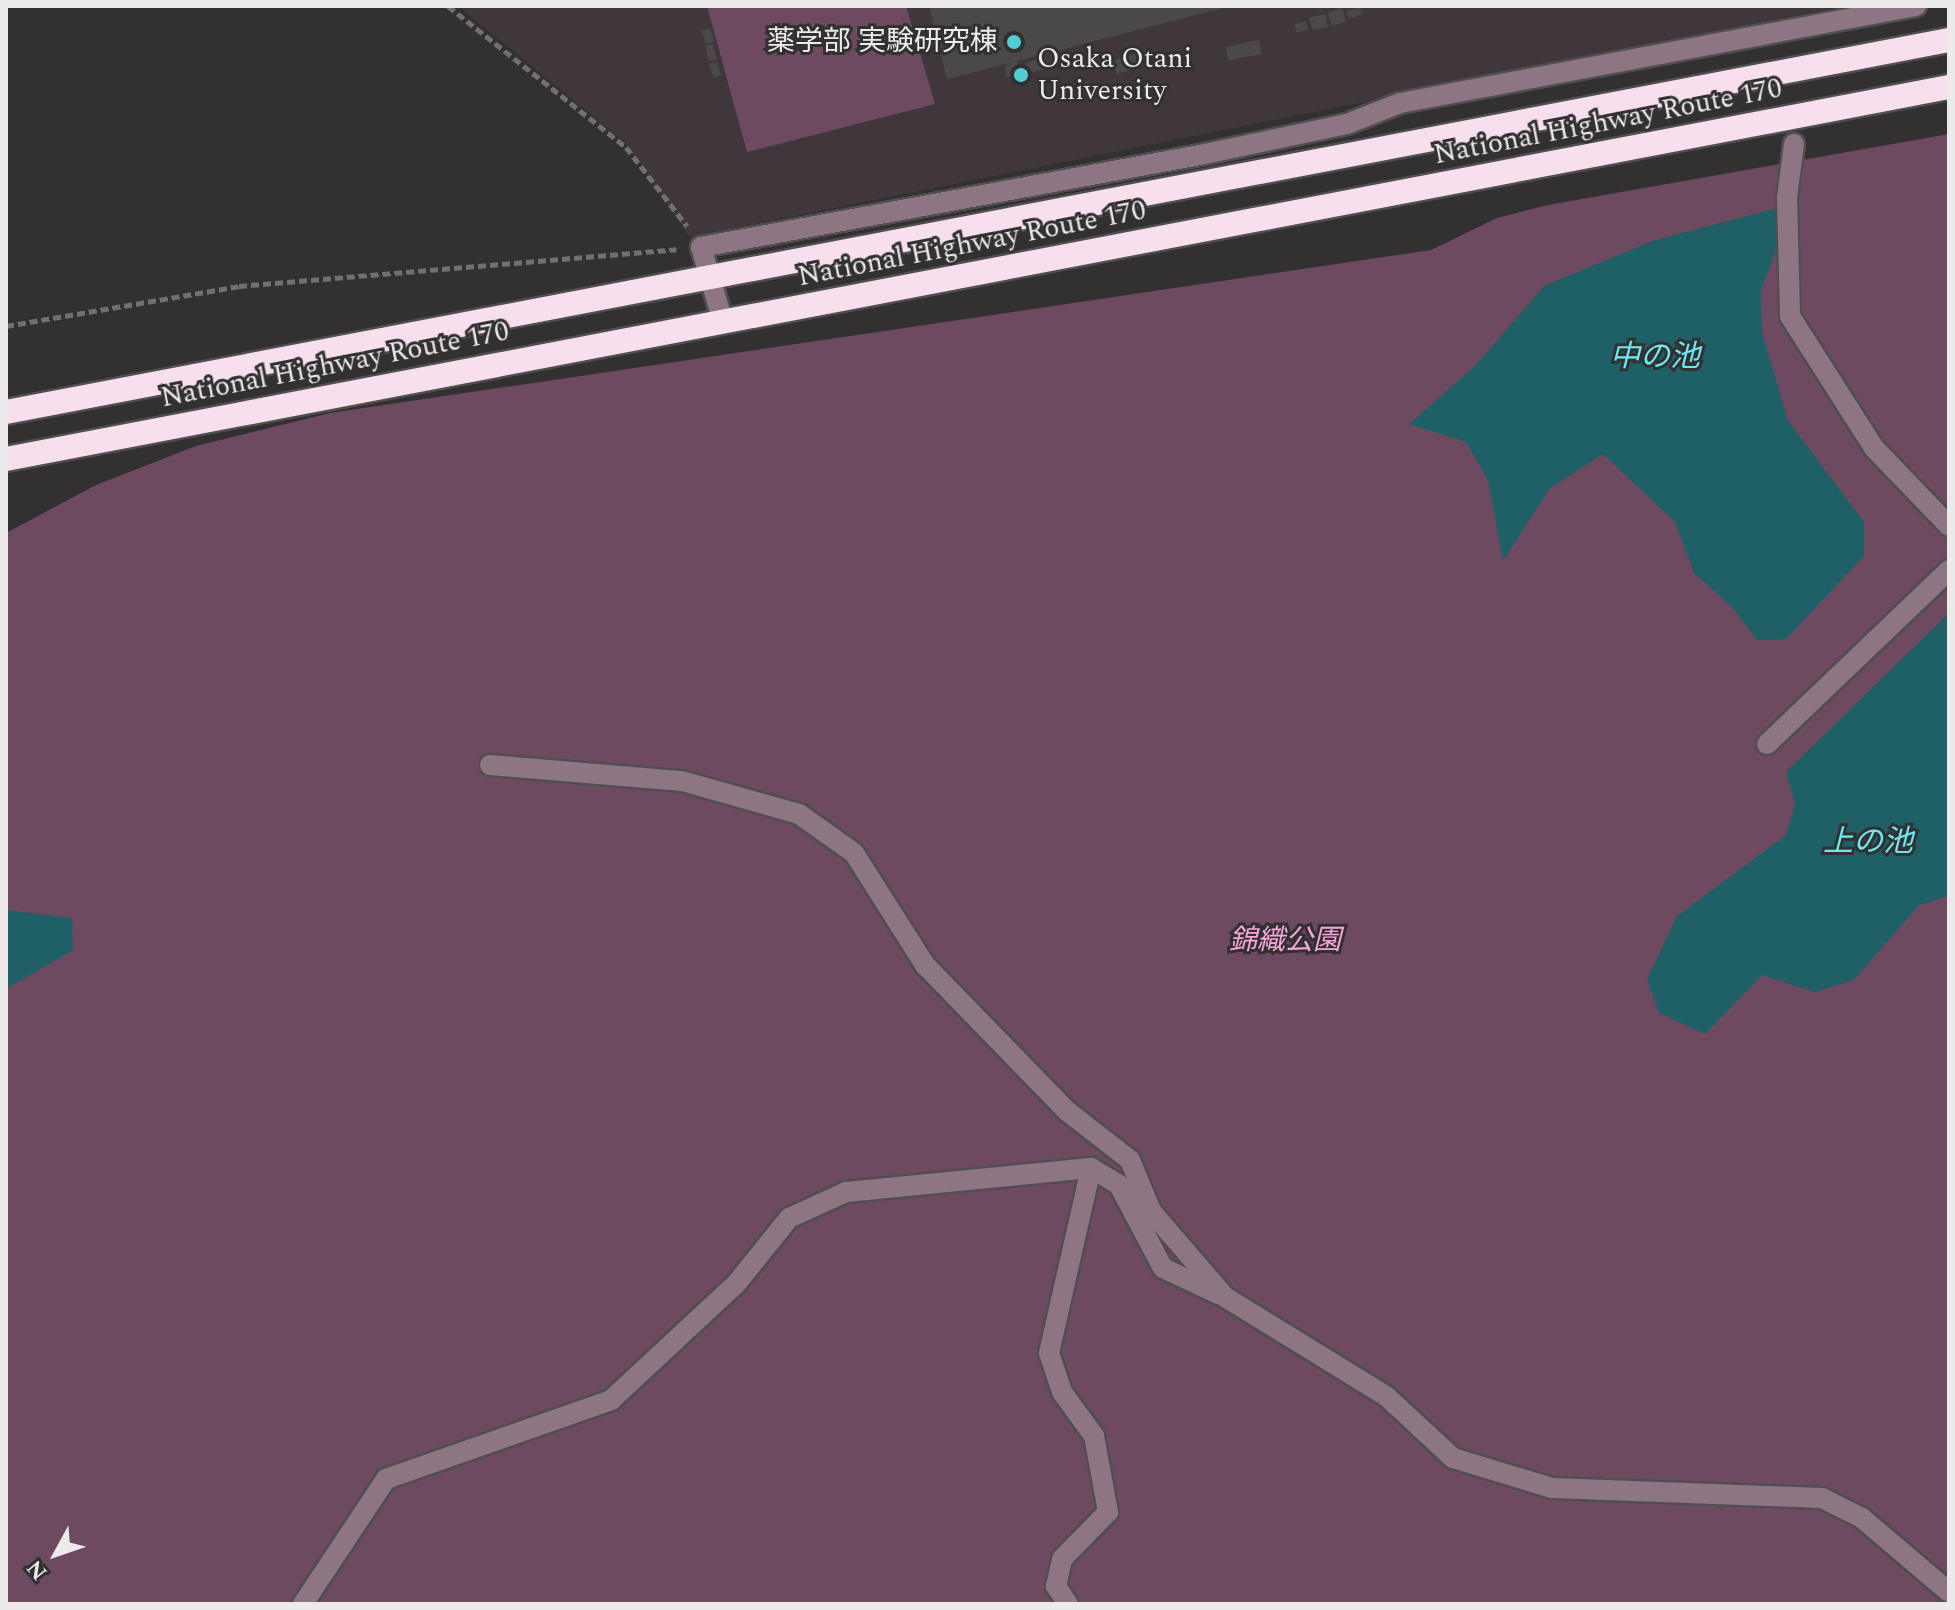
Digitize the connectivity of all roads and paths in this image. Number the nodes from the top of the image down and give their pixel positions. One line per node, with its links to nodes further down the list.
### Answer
1 (448, 6): 6 (path)
2 (1916, 6): 6 (street)
3 (1949, 40): 7 (highway, National Highway Route 170)
4 (1949, 87): 8 (highway, National Highway Route 170)
5 (1794, 144): 12 (street)
6 (701, 247): 7 (street); 9 (path)
7 (710, 277): 8 (street); 10 (highway, National Highway Route 170)
8 (723, 322): 11 (highway, National Highway Route 170)
9 (6, 326)
10 (6, 412)
11 (6, 459)
12 (1949, 526)
13 (1949, 570): 14 (street)
14 (1767, 744)
15 (490, 765): 17 (street)
16 (1091, 1168): 17 (street); 19 (street); 20 (street)
17 (1225, 1297): 18 (street)
18 (1949, 1592)
19 (303, 1604)
20 (1068, 1604)

